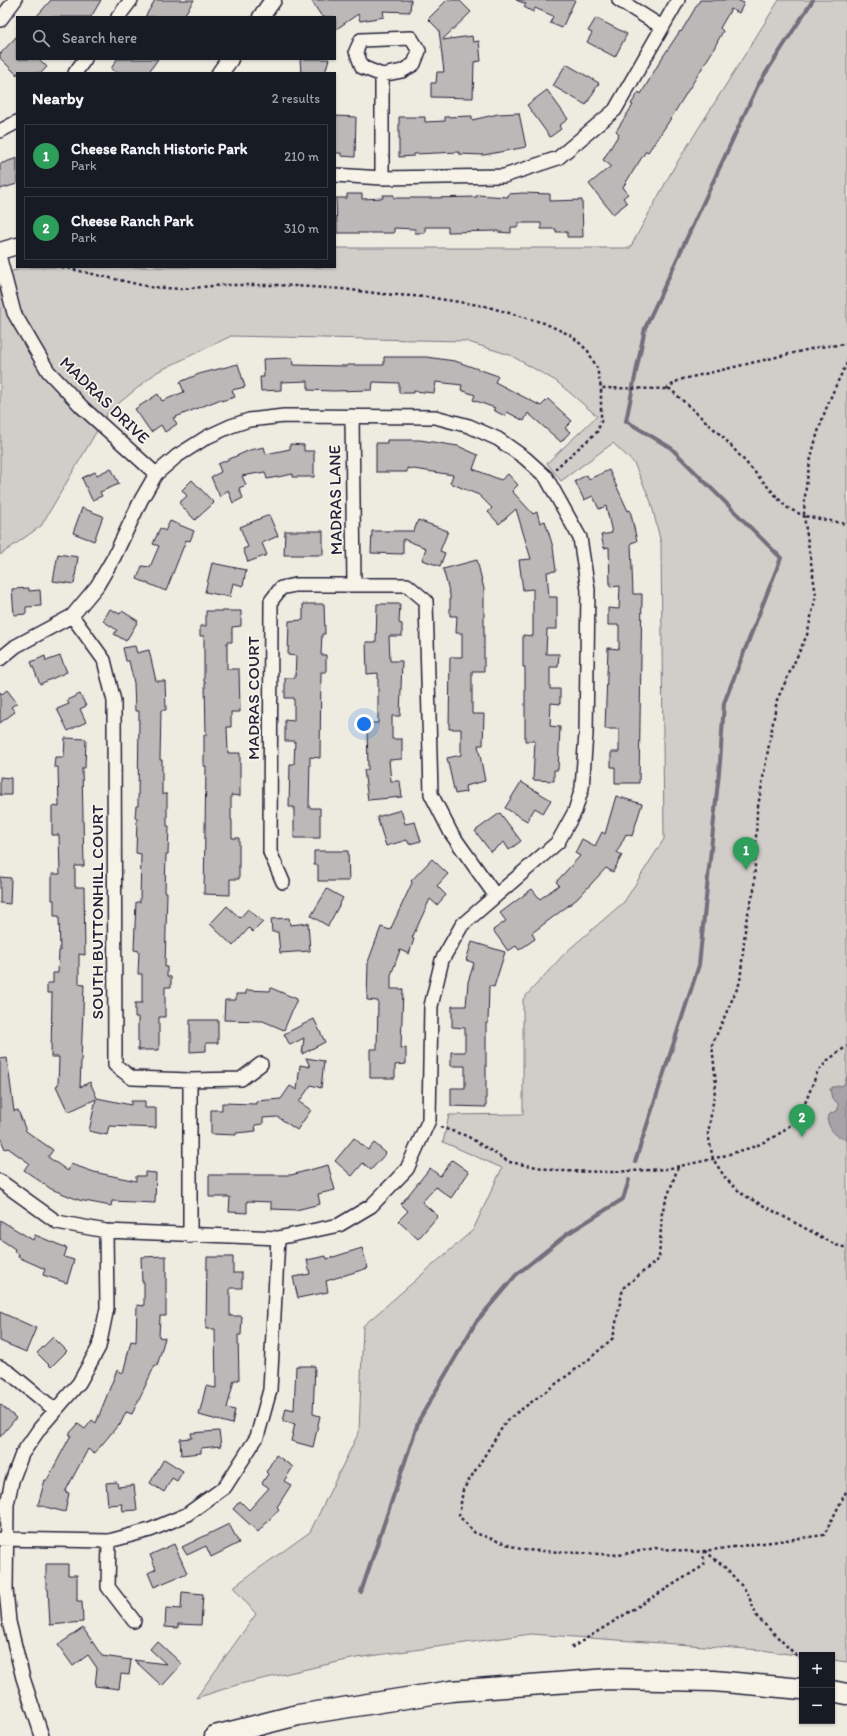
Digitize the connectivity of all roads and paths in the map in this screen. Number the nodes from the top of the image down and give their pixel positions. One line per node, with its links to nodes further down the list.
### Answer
1 (15, 0): 8 (street)
2 (131, 0): 6 (street)
3 (274, 0): 7 (street)
4 (619, 0): 9 (street)
5 (678, 0): 9 (street)
6 (119, 16)
7 (262, 16)
8 (0, 20)
9 (662, 27): 18 (street)
10 (85, 60): 12 (street)
11 (229, 60): 13 (street)
12 (76, 72)
13 (221, 72)
14 (382, 75): 14 (street); 18 (street)
15 (16, 123): 16 (street)
16 (0, 131)
17 (336, 175): 18 (street)
18 (382, 178)
19 (16, 246): 20 (street)
20 (0, 252)
21 (0, 259): 28 (street, MADRAS DRIVE)
22 (66, 268): 25 (path)
23 (847, 344): 26 (path)
24 (847, 363): 30 (path)
25 (601, 388): 26 (path); 29 (path)
26 (666, 389): 30 (path)
27 (352, 416): 28 (street); 29 (street); 32 (street, MADRAS LANE)
28 (156, 474): 33 (street)
29 (546, 477): 36 (street)
30 (804, 516): 31 (path); 41 (path)
31 (847, 524)
32 (354, 584): 35 (street, MADRAS COURT); 36 (street, MADRAS COURT)
33 (72, 616): 34 (street); 39 (street, SOUTH BUTTONHILL COURT)
34 (0, 659)
35 (283, 882)
36 (495, 895): 40 (street)
37 (847, 1046): 41 (path)
38 (261, 1064): 39 (street, SOUTH BUTTONHILL COURT)
39 (190, 1080): 45 (street)
40 (429, 1120): 42 (path); 46 (street)
41 (713, 1159): 42 (path); 47 (path)
42 (678, 1167): 53 (path)
43 (0, 1181): 44 (street)
44 (106, 1231): 45 (street); 49 (street)
45 (190, 1236): 46 (street)
46 (278, 1238): 52 (street)
47 (847, 1248)
48 (0, 1367): 49 (street)
49 (55, 1410): 51 (street)
50 (847, 1490): 53 (path)
51 (3, 1538): 52 (street); 60 (street)
52 (110, 1542): 54 (street)
53 (704, 1551): 55 (path); 56 (path)
54 (134, 1621)
55 (571, 1648)
56 (799, 1658)
57 (799, 1689): 61 (main road)
58 (835, 1692): 59 (main road)
59 (847, 1694)
60 (42, 1736)
61 (215, 1736)

